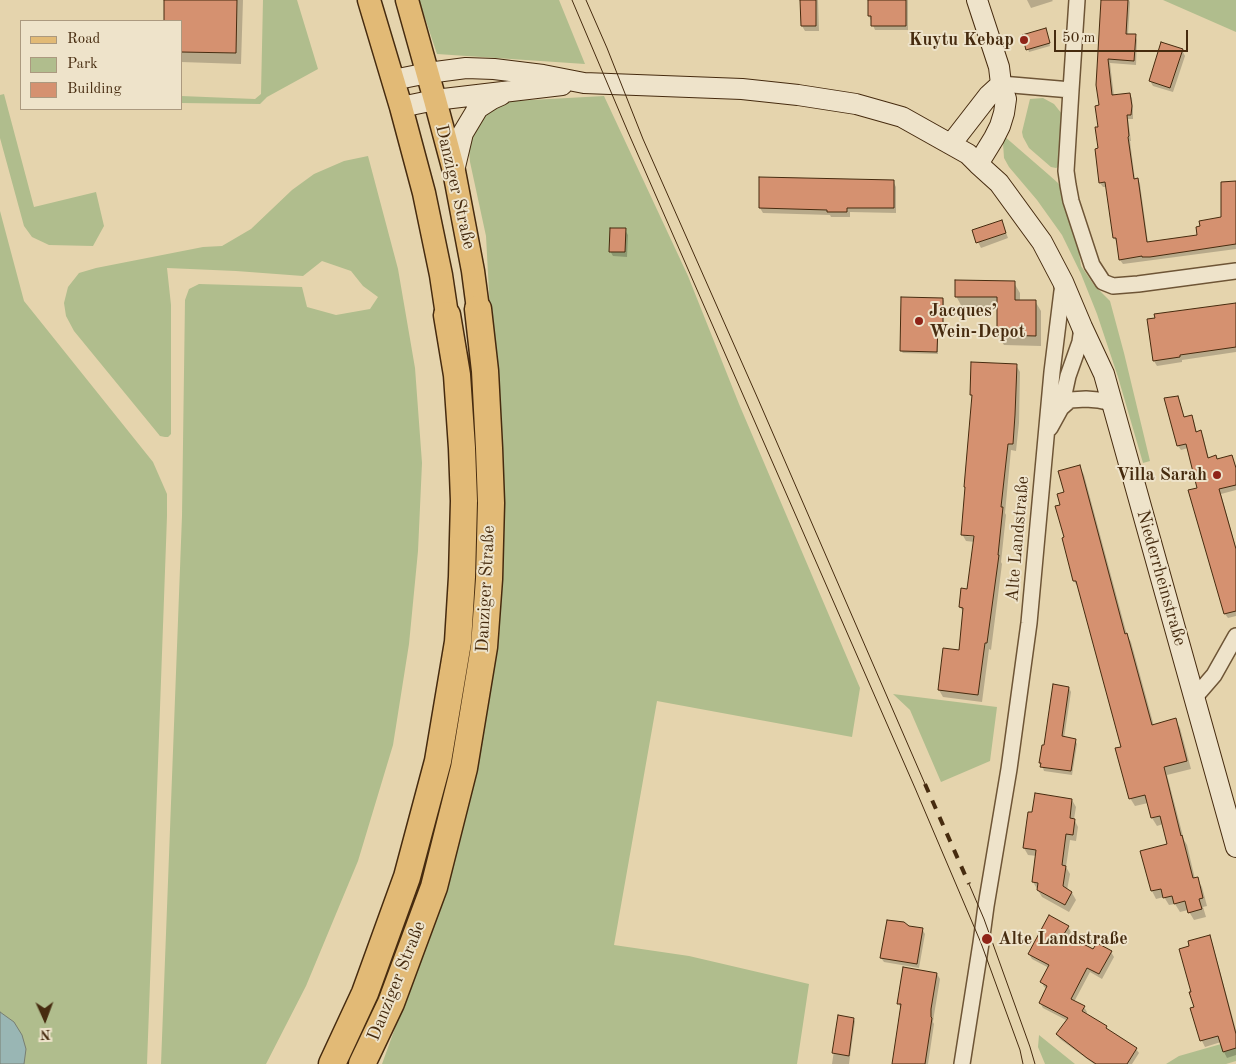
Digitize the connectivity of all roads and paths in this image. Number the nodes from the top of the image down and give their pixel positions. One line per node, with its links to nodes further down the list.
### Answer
1 (369, 0): 6 (main road, Danziger Straße)
2 (407, 0): 5 (main road, Danziger Straße)
3 (976, 0): 8 (main road)
4 (1077, 0): 9 (street)
5 (428, 73): 6 (main road, Danziger Straße); 7 (main road, Danziger Straße); 11 (main road, Danziger Straße)
6 (393, 80): 12 (main road, Danziger Straße)
7 (584, 83): 10 (main road, Danziger Straße); 13 (main road, Danziger Straße)
8 (1001, 84): 9 (street); 13 (main road); 14 (main road)
9 (1071, 90): 16 (street)
10 (508, 92): 11 (main road, Danziger Straße); 15 (main road)
11 (435, 100): 12 (main road, Danziger Straße); 15 (main road, Danziger Straße)
12 (401, 107): 19 (main road, Danziger Straße)
13 (950, 144): 14 (main road, Niederrheinstraße)
14 (978, 164): 17 (main road, Niederrheinstraße)
15 (454, 171): 18 (main road, Danziger Straße)
16 (1236, 271)
17 (1064, 282): 20 (main road, Niederrheinstraße); 23 (street, Alte Landstraße)
18 (478, 309): 28 (highway, Danziger Straße)
19 (447, 315): 27 (highway, Danziger Straße)
20 (1082, 327): 21 (main road, Niederrheinstraße); 22 (street, Alte Landstraße)
21 (1112, 403): 22 (street); 25 (main road, Niederrheinstraße)
22 (1061, 408): 23 (street, Alte Landstraße)
23 (1047, 433): 29 (street, Alte Landstraße)
24 (1236, 636): 25 (street)
25 (1195, 697): 26 (main road, Niederrheinstraße)
26 (1236, 847)
27 (332, 1064)
28 (362, 1064)
29 (962, 1064)

